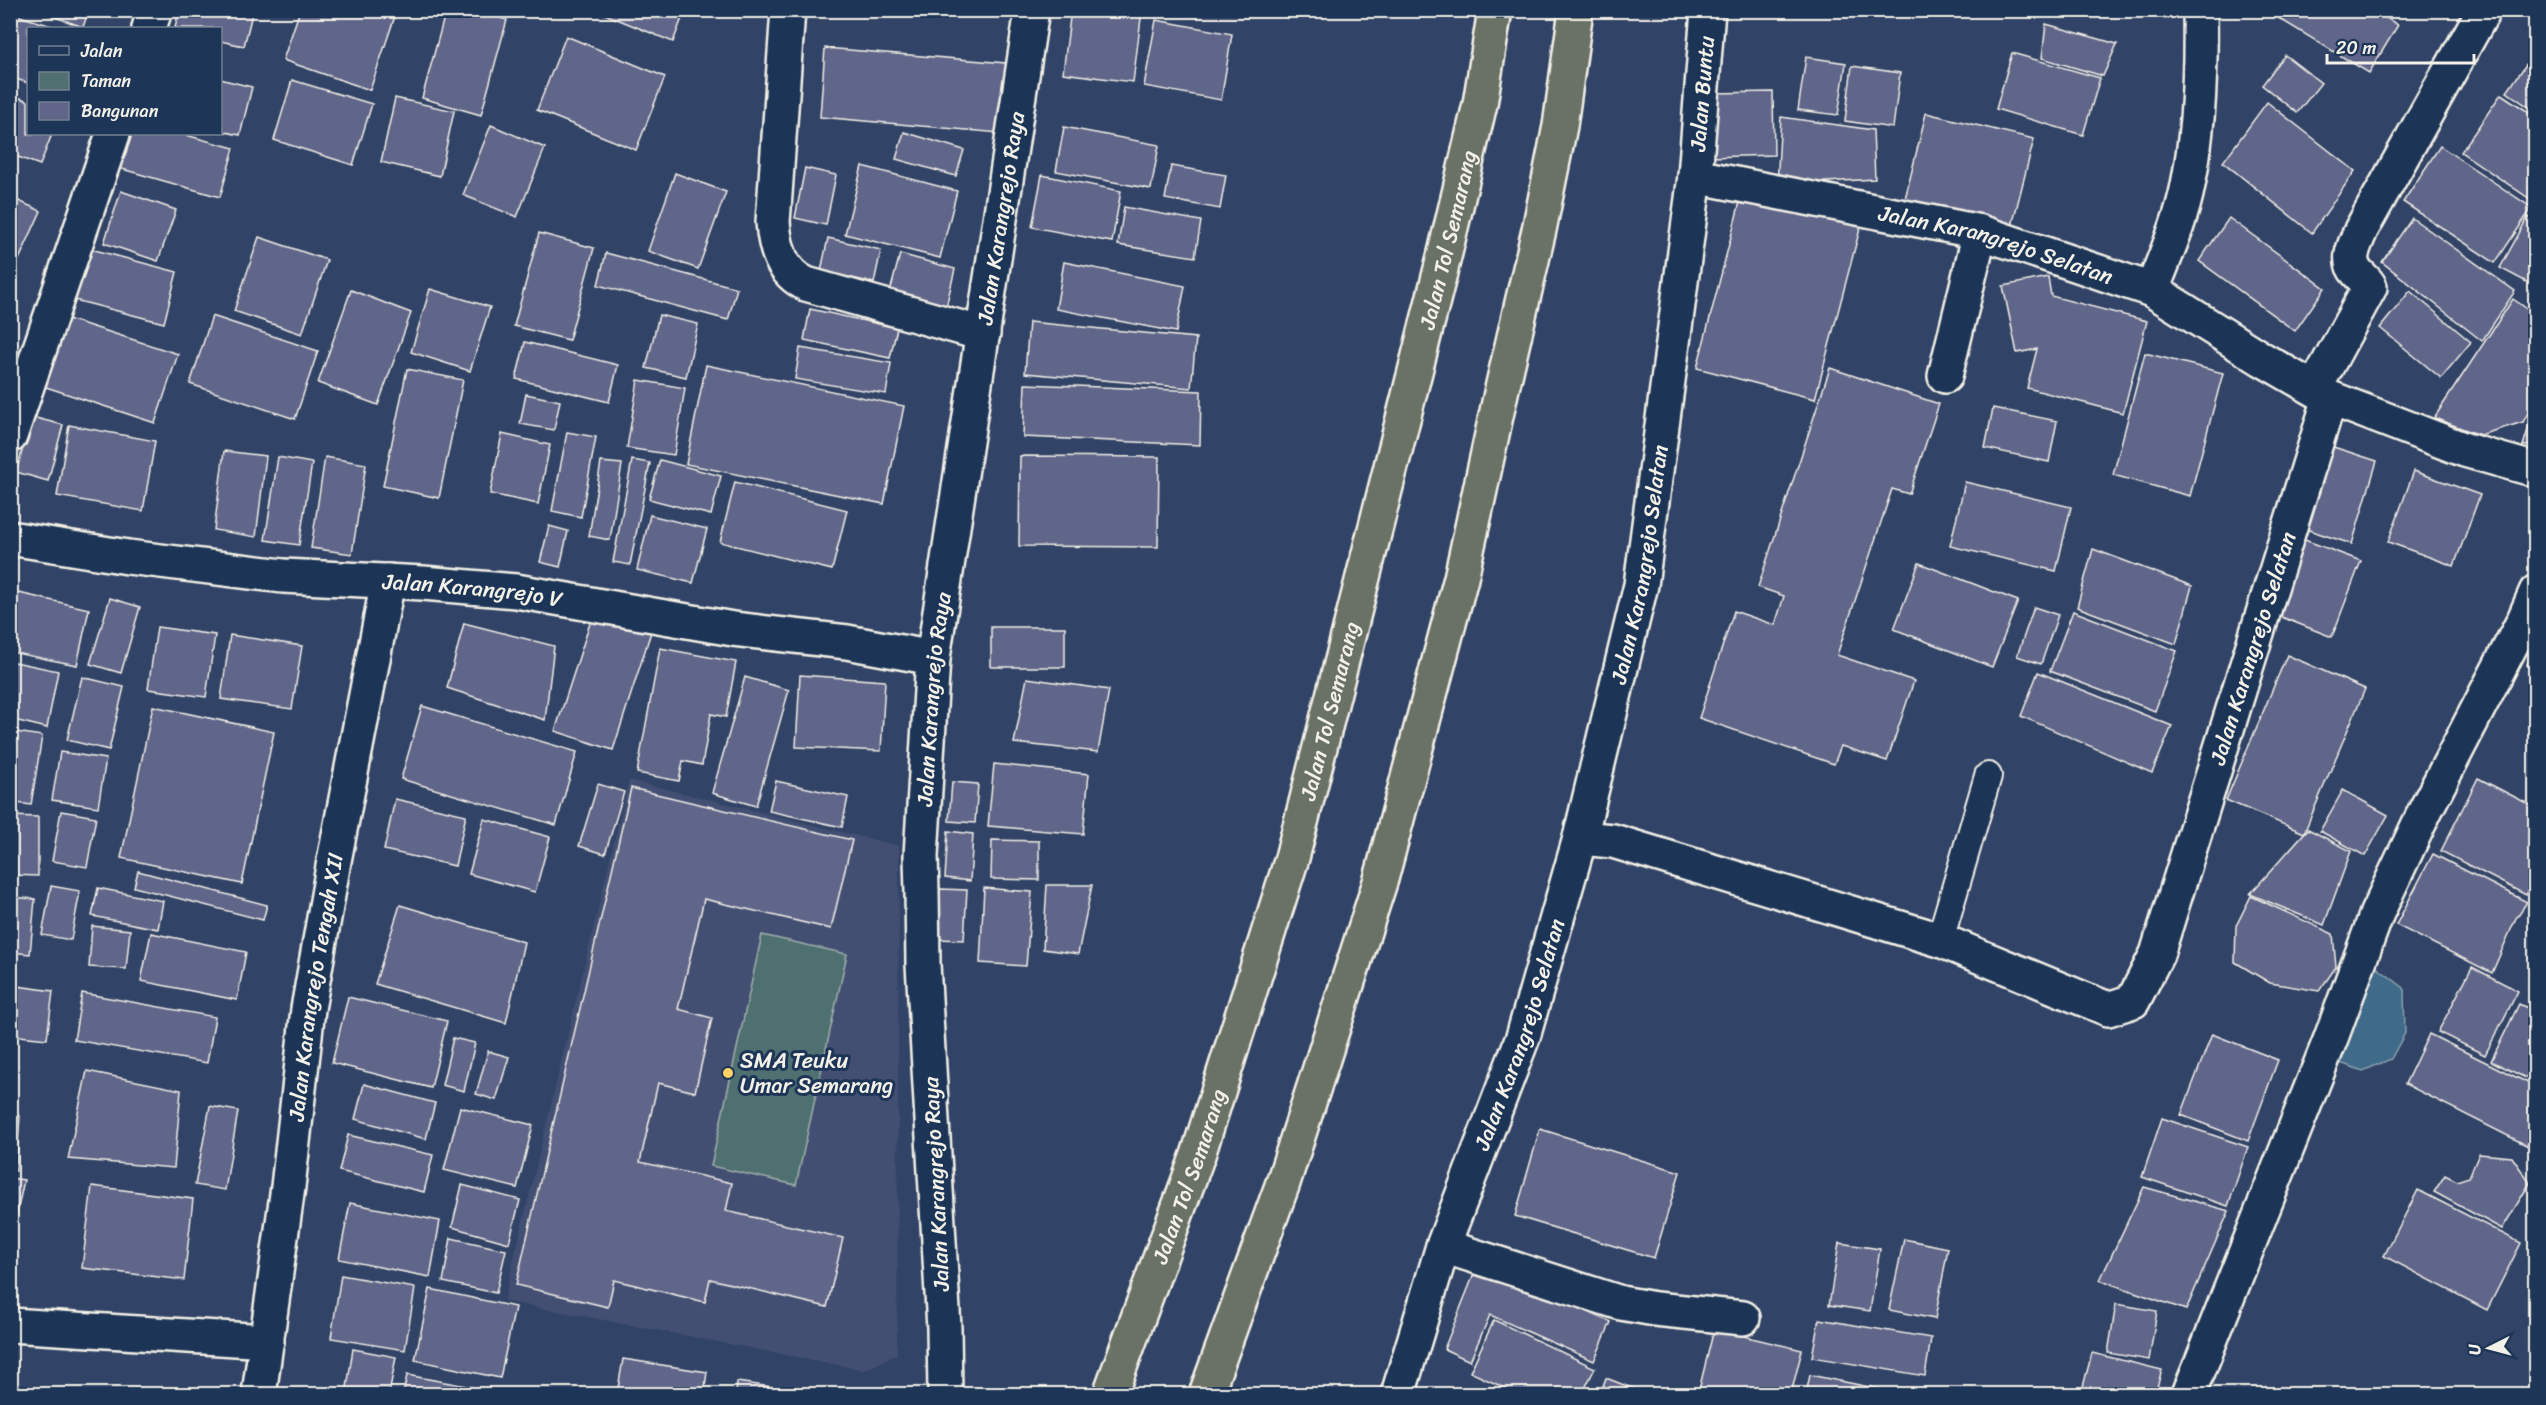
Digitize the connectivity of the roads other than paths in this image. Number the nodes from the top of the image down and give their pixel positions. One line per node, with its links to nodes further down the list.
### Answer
1 (155, 10): 9 (street)
2 (788, 10): 14 (street)
3 (1032, 10): 14 (street, Jalan Karangrejo Raya)
4 (1495, 10): 32 (highway, Jalan Tol Semarang)
5 (1576, 10): 33 (highway)
6 (1708, 10): 11 (street, Jalan Buntu)
7 (2200, 10): 13 (street)
8 (2484, 10): 16 (street, Jalan Karangrejo Selatan)
9 (149, 27)
10 (113, 135): 17 (street)
11 (1695, 176): 12 (street, Jalan Karangrejo Selatan); 24 (street, Jalan Karangrejo Selatan)
12 (1980, 232): 13 (street, Jalan Karangrejo Selatan); 15 (street)
13 (2151, 290): 16 (street, Jalan Karangrejo Selatan)
14 (983, 334): 22 (street, Jalan Karangrejo Raya)
15 (1945, 376)
16 (2322, 393): 18 (street, Jalan Karangrejo Selatan); 25 (street, Jalan Karangrejo Selatan)
17 (10, 436)
18 (2535, 470)
19 (10, 538): 20 (street, Jalan Karangrejo V)
20 (388, 581): 22 (street, Jalan Karangrejo V); 29 (street, Jalan Karangrejo Tengah XII)
21 (2535, 592): 35 (street)
22 (933, 658): 31 (street, Jalan Karangrejo Raya)
23 (1988, 776): 25 (lane)
24 (1580, 838): 25 (street, Jalan Karangrejo Selatan); 26 (street, Jalan Karangrejo Selatan)
25 (1940, 940)
26 (1443, 1246): 27 (street); 34 (street, Jalan Karangrejo Selatan)
27 (1743, 1318)
28 (10, 1324): 29 (street)
29 (267, 1341): 30 (street, Jalan Karangrejo Tengah XII)
30 (259, 1395)
31 (945, 1395)
32 (1110, 1395)
33 (1206, 1395)
34 (1398, 1395)
35 (2189, 1395)

